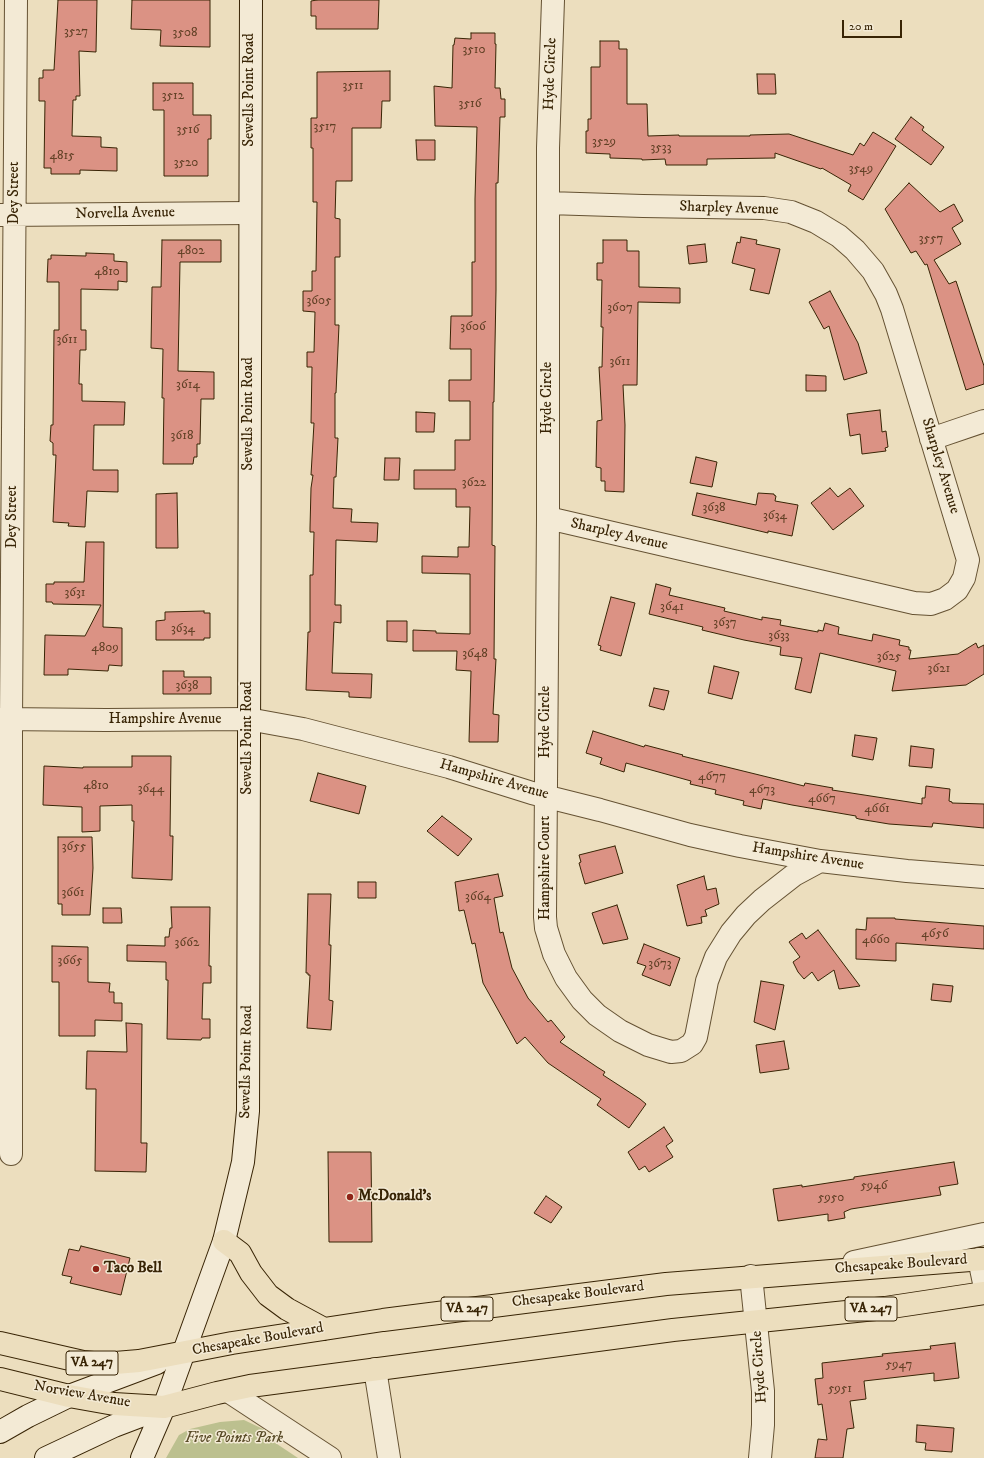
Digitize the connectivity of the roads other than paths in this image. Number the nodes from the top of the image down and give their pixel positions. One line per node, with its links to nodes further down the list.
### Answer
1 (16, 0): 6 (street, Dey Street)
2 (251, 0): 5 (street, Sewells Point Road)
3 (553, 0): 4 (street, Hyde Circle)
4 (548, 203): 8 (street, Sharpley Avenue); 9 (street, Hyde Circle)
5 (250, 213): 6 (street, Norvella Avenue); 11 (street, Sewells Point Road)
6 (7, 215): 10 (street, Dey Street)
7 (984, 421): 8 (street)
8 (931, 439): 9 (street, Sharpley Avenue)
9 (548, 518): 12 (street, Hyde Circle)
10 (6, 719): 11 (street, Hampshire Avenue); 15 (street, Dey Street)
11 (248, 719): 12 (street, Hampshire Avenue); 17 (street, Sewells Point Road)
12 (546, 796): 13 (street, Hampshire Avenue); 13 (street, Hampshire Court)
13 (820, 861): 14 (street, Hampshire Avenue)
14 (984, 878)
15 (11, 1154)
16 (984, 1234): 19 (street)
17 (224, 1241): 24 (main road); 26 (street, Sewells Point Road)
18 (982, 1259): 19 (main road, Chesapeake Boulevard / VA 247); 21 (street)
19 (814, 1271): 20 (main road, Chesapeake Boulevard / VA 247)
20 (751, 1276): 23 (street, Hyde Circle); 24 (main road, Chesapeake Boulevard / VA 247)
21 (984, 1283)
22 (984, 1293): 23 (main road, VA 247)
23 (757, 1322): 27 (main road, VA 247); 37 (street, Hyde Circle)
24 (324, 1329): 26 (main road, Chesapeake Boulevard / VA 247)
25 (0, 1343): 26 (main road, VA 247)
26 (185, 1353): 30 (street, Chesapeake Boulevard); 31 (street, Sewells Point Road)
27 (375, 1369): 29 (main road, VA 247); 36 (street)
28 (0, 1379): 30 (main road, Norview Avenue / VA 247)
29 (228, 1391): 31 (main road, VA 247); 35 (street)
30 (69, 1396): 31 (main road, Norview Avenue / VA 247); 32 (street, Chesapeake Boulevard)
31 (164, 1407): 33 (street); 34 (street, Sewells Point Road)
32 (0, 1432)
33 (56, 1457)
34 (142, 1458)
35 (330, 1458)
36 (389, 1458)
37 (760, 1458)

